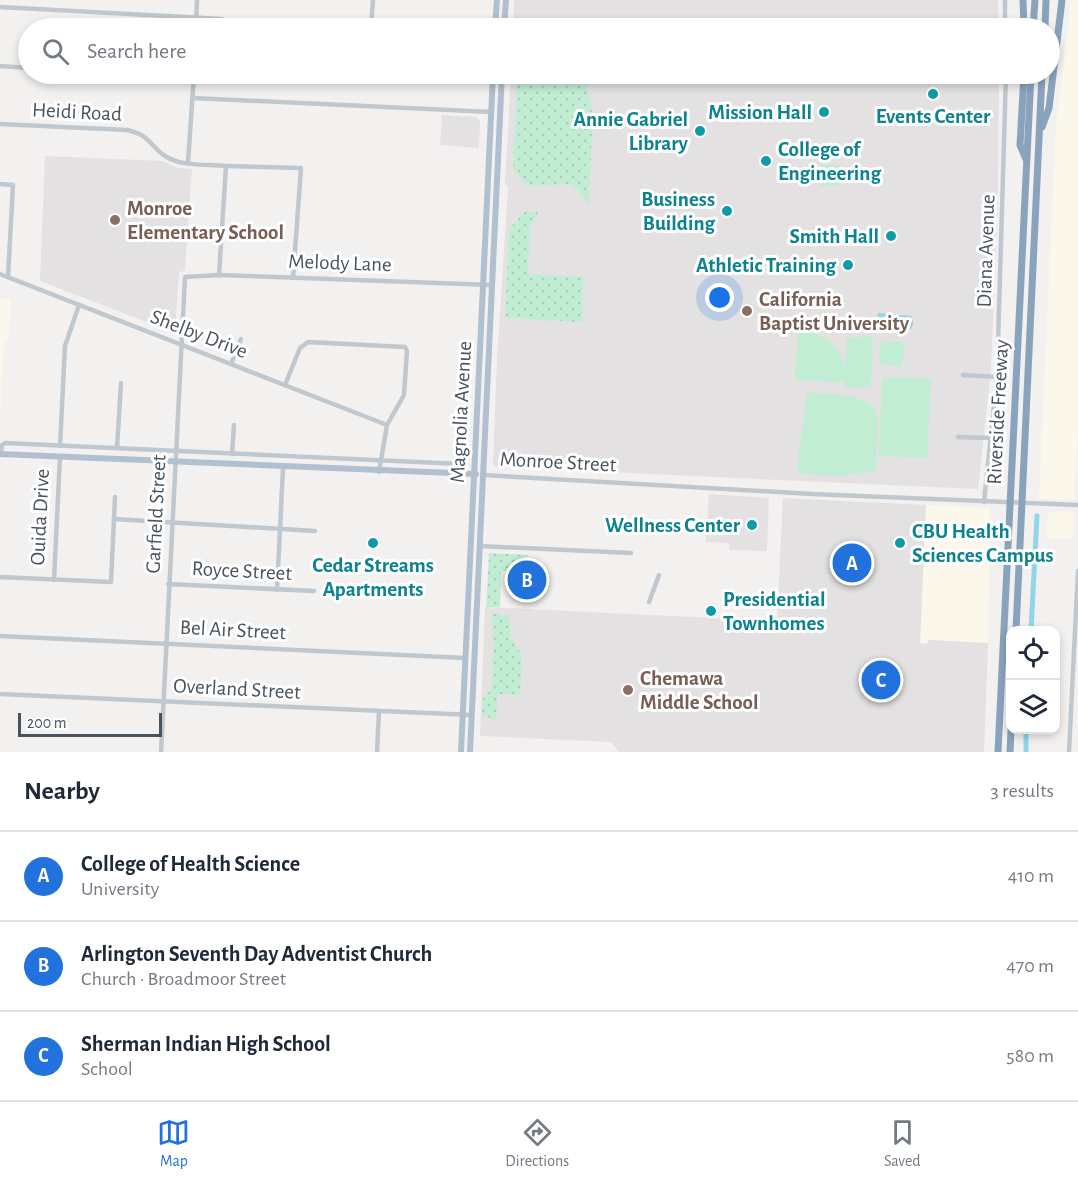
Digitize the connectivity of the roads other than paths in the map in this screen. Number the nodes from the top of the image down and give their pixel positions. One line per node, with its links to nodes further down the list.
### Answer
1 (197, 0): 11 (street)
2 (373, 0): 12 (street)
3 (497, 0): 13 (main road)
4 (506, 0): 14 (main road)
5 (1005, 0): 15 (street)
6 (1023, 0): 16 (highway)
7 (1035, 0): 17 (highway)
8 (1046, 0): 18 (highway)
9 (1062, 0): 19 (highway)
10 (0, 7): 11 (street)
11 (196, 18)
12 (372, 18)
13 (496, 18)
14 (505, 18)
15 (1005, 18)
16 (1024, 18)
17 (1034, 18)
18 (1045, 18)
19 (1060, 18)
20 (0, 66): 21 (street)
21 (18, 67)
22 (194, 84): 30 (street)
23 (492, 84): 31 (main road, Magnolia Avenue)
24 (502, 84): 32 (main road, Magnolia Avenue)
25 (1006, 84): 51 (street, Diana Avenue)
26 (1023, 84): 35 (highway)
27 (1031, 84): 35 (highway, Riverside Freeway)
28 (1042, 84): 34 (highway, Riverside Freeway)
29 (1051, 84): 34 (highway)
30 (193, 98): 31 (street); 36 (street)
31 (491, 112): 32 (main road); 44 (main road, Magnolia Avenue)
32 (501, 112): 45 (main road, Magnolia Avenue)
33 (0, 124): 36 (street, Heidi Road)
34 (1039, 135): 89 (highway, Riverside Freeway)
35 (1027, 160): 105 (highway, Riverside Freeway)
36 (188, 163): 37 (street, Heidi Road)
37 (226, 166): 40 (street); 43 (street)
38 (0, 184): 41 (street)
39 (0, 274): 41 (street, Shelby Drive)
40 (219, 276): 42 (street, Melody Lane); 43 (street, Melody Lane)
41 (8, 277): 46 (street, Shelby Drive)
42 (185, 277): 48 (street, Garfield Street)
43 (293, 278): 44 (street, Melody Lane)
44 (483, 285): 45 (street, Melody Lane); 69 (main road, Magnolia Avenue)
45 (492, 285): 70 (main road, Magnolia Avenue)
46 (79, 305): 48 (street, Shelby Drive); 58 (street, Ouida Drive)
47 (241, 339): 49 (street)
48 (181, 345): 49 (street, Shelby Drive); 60 (street, Garfield Street)
49 (231, 363): 53 (street, Shelby Drive)
50 (963, 375): 51 (street)
51 (997, 377): 57 (street, Diana Avenue)
52 (121, 383): 59 (street)
53 (285, 385): 55 (street, Shelby Drive); 55 (street)
54 (234, 425): 62 (street)
55 (387, 425): 65 (street)
56 (958, 437): 57 (street)
57 (991, 438): 72 (street, Diana Avenue)
58 (60, 446): 59 (street); 61 (street)
59 (117, 448): 60 (street)
60 (175, 452): 62 (street); 64 (street, Garfield Street)
61 (0, 454): 63 (main road, Monroe Street)
62 (232, 454): 65 (street)
63 (60, 456): 64 (main road, Monroe Street); 83 (street, Ouida Drive)
64 (174, 461): 67 (main road, Monroe Street); 75 (street, Garfield Street)
65 (380, 461): 66 (street); 68 (street)
66 (461, 464)
67 (283, 468): 68 (main road, Monroe Street); 76 (street)
68 (379, 472): 69 (main road, Monroe Street)
69 (474, 474): 70 (main road, Monroe Street); 92 (main road, Magnolia Avenue)
70 (483, 475): 72 (street, Monroe Street); 78 (main road, Magnolia Avenue)
71 (115, 497): 74 (street)
72 (984, 502): 73 (street, Monroe Street)
73 (1078, 505)
74 (114, 519): 75 (street); 83 (street)
75 (172, 522): 76 (street); 84 (street, Garfield Street)
76 (280, 530): 77 (street); 85 (street)
77 (315, 531)
78 (480, 546): 79 (street); 99 (main road, Magnolia Avenue)
79 (631, 553)
80 (1078, 571): 87 (street)
81 (659, 575): 88 (street)
82 (0, 577): 83 (street)
83 (54, 580)
84 (168, 584): 85 (street, Royce Street); 91 (street, Garfield Street)
85 (277, 590): 86 (street, Royce Street)
86 (314, 591)
87 (1077, 597): 93 (street)
88 (650, 602)
89 (1016, 626)
90 (0, 636): 91 (street, Bel Air Street)
91 (166, 643): 92 (street, Bel Air Street); 96 (street, Garfield Street)
92 (465, 658): 98 (main road, Magnolia Avenue)
93 (1072, 676): 94 (street); 107 (street)
94 (1078, 678)
95 (0, 694): 96 (street, Overland Street)
96 (162, 702): 97 (street, Overland Street); 101 (street, Garfield Street)
97 (379, 711): 98 (street, Overland Street); 102 (street)
98 (463, 716): 99 (street, Overland Street); 103 (main road, Magnolia Avenue)
99 (472, 716): 104 (main road, Magnolia Avenue)
100 (1011, 734): 106 (highway)
101 (161, 752)
102 (377, 752)
103 (461, 752)
104 (471, 752)
105 (998, 752)
106 (1010, 752)
107 (1070, 752)

